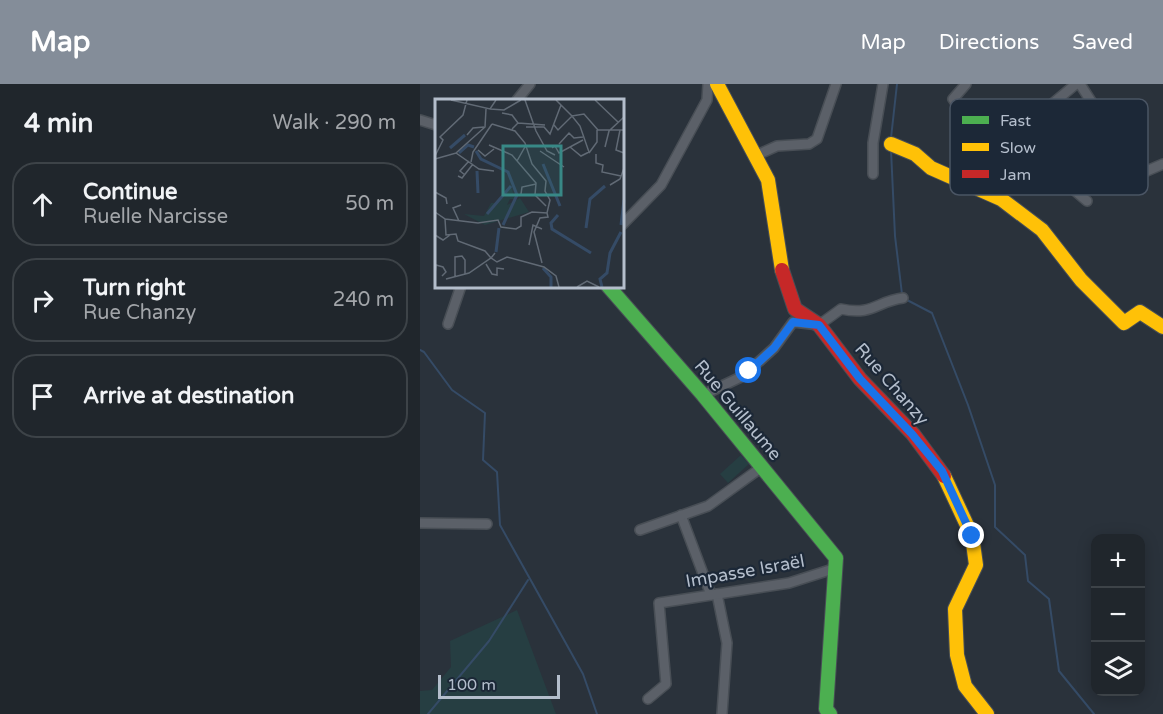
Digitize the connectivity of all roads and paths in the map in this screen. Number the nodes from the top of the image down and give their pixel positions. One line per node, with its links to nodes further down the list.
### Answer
1 (530, 84): 8 (street)
2 (708, 84): 23 (street)
3 (717, 84): 15 (street, Rue Chanzy)
4 (836, 84): 15 (street)
5 (883, 84): 18 (street)
6 (966, 84): 9 (street)
7 (1078, 84): 10 (street); 11 (street)
8 (518, 99)
9 (953, 99)
10 (1059, 99)
11 (1090, 99)
12 (420, 120): 13 (street)
13 (435, 125)
14 (891, 144): 19 (street)
15 (757, 155): 28 (street, Rue Chanzy)
16 (1163, 164): 17 (street)
17 (1148, 170)
18 (873, 174)
19 (950, 176)
20 (992, 195): 29 (street)
21 (1080, 195): 22 (street)
22 (1087, 201)
23 (624, 223)
24 (460, 288): 27 (street)
25 (610, 288): 30 (street, Rue Guillaume)
26 (903, 298): 28 (street)
27 (448, 324)
28 (819, 325): 30 (street); 41 (street, Rue Chanzy)
29 (1163, 327)
30 (703, 394): 31 (street, Rue Guillaume)
31 (762, 466): 32 (street); 36 (street, Rue Guillaume)
32 (681, 515): 35 (street); 37 (street)
33 (420, 523): 34 (street)
34 (487, 524)
35 (640, 530)
36 (836, 563): 37 (street, Impasse Israël); 40 (street)
37 (714, 595): 38 (street, Impasse Israël); 39 (street)
38 (648, 699)
39 (722, 714)
40 (830, 714)
41 (987, 714)

